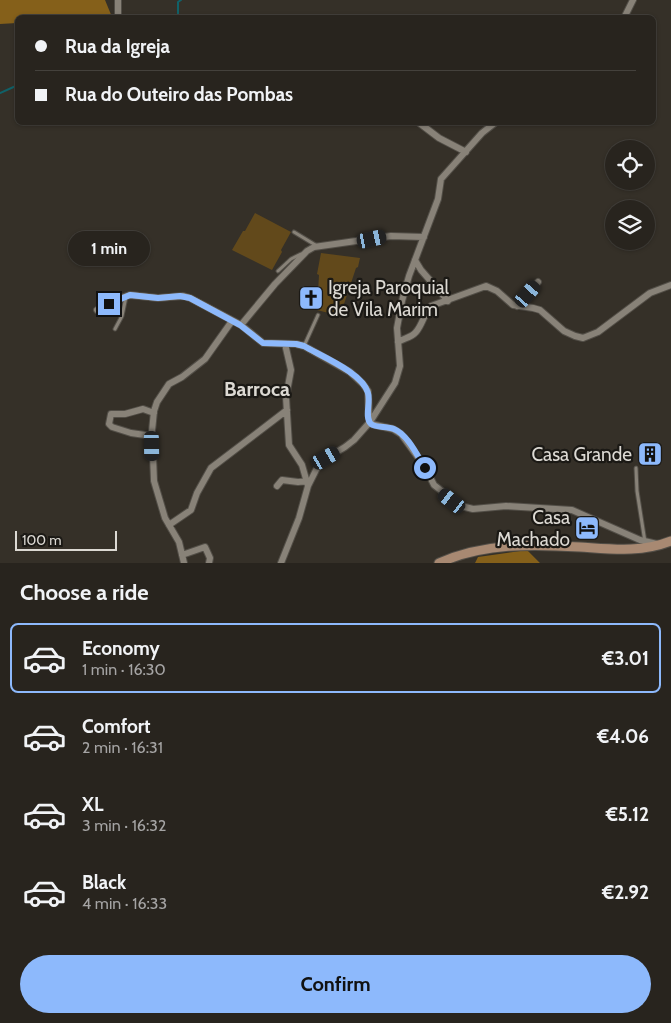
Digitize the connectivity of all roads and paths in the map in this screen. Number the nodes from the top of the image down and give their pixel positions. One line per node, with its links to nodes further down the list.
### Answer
1 (118, 0): 3 (street)
2 (633, 0): 4 (street)
3 (118, 15)
4 (626, 15)
5 (422, 125): 7 (street)
6 (492, 125): 7 (street)
7 (466, 152): 9 (street)
8 (294, 232): 10 (lane)
9 (424, 237): 10 (street); 12 (street)
10 (317, 246): 11 (street)
11 (307, 251): 13 (lane); 22 (street)
12 (415, 260): 17 (street); 24 (street)
13 (278, 271)
14 (538, 282): 18 (street)
15 (671, 285): 18 (street)
16 (127, 296): 19 (street); 21 (street); 23 (lane)
17 (448, 300): 18 (street); 24 (street)
18 (517, 306)
19 (97, 310)
20 (318, 315): 26 (lane)
21 (232, 321): 22 (street); 28 (street)
22 (240, 325): 25 (street)
23 (115, 329)
24 (398, 342): 29 (street)
25 (285, 344): 26 (street); 27 (street)
26 (304, 346): 29 (street)
27 (287, 410): 32 (street); 34 (street)
28 (154, 413): 30 (street); 30 (street)
29 (370, 422): 32 (street); 35 (street)
30 (152, 436): 34 (street)
31 (636, 468): 35 (lane)
32 (308, 484): 33 (street); 40 (street)
33 (277, 486)
34 (169, 525): 37 (street)
35 (645, 542): 36 (street)
36 (667, 543): 41 (street)
37 (182, 555): 38 (street); 39 (street)
38 (184, 563)
39 (208, 563)
40 (281, 563)
41 (439, 563)

